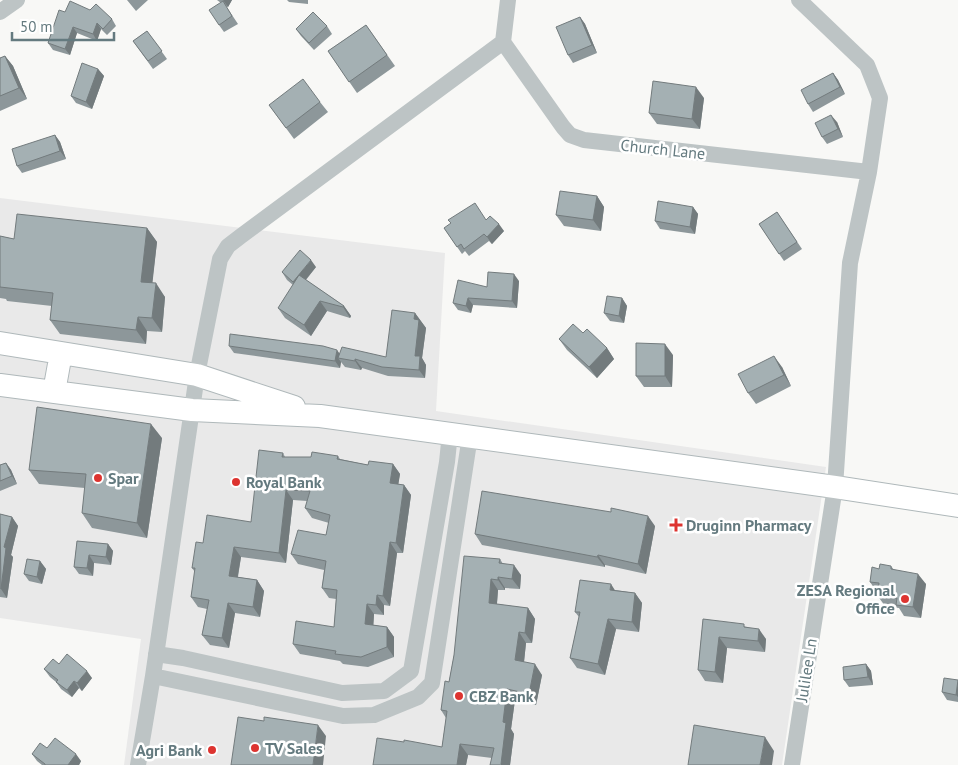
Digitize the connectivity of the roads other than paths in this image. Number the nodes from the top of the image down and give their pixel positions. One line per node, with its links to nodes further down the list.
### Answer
1 (17, 0): 4 (street)
2 (508, 0): 5 (street)
3 (799, 0): 6 (street, Julilee Ln)
4 (0, 12)
5 (503, 42): 6 (street, Church Lane); 9 (street)
6 (870, 172): 15 (street, Julilee Ln)
7 (0, 343): 8 (street)
8 (61, 353): 9 (street); 11 (street)
9 (197, 375): 12 (street); 13 (street)
10 (0, 385): 11 (street)
11 (54, 392): 12 (street)
12 (192, 410): 13 (street); 19 (street)
13 (320, 416): 14 (street)
14 (460, 435): 15 (street); 17 (street); 18 (street)
15 (835, 487): 16 (street); 24 (street, Julilee Ln)
16 (958, 506)
17 (419, 625): 18 (street); 21 (street)
18 (440, 628): 22 (street)
19 (156, 654): 20 (street); 21 (street)
20 (153, 676): 22 (street); 23 (street)
21 (286, 680): 22 (street)
22 (280, 703)
23 (138, 765)
24 (792, 765)

